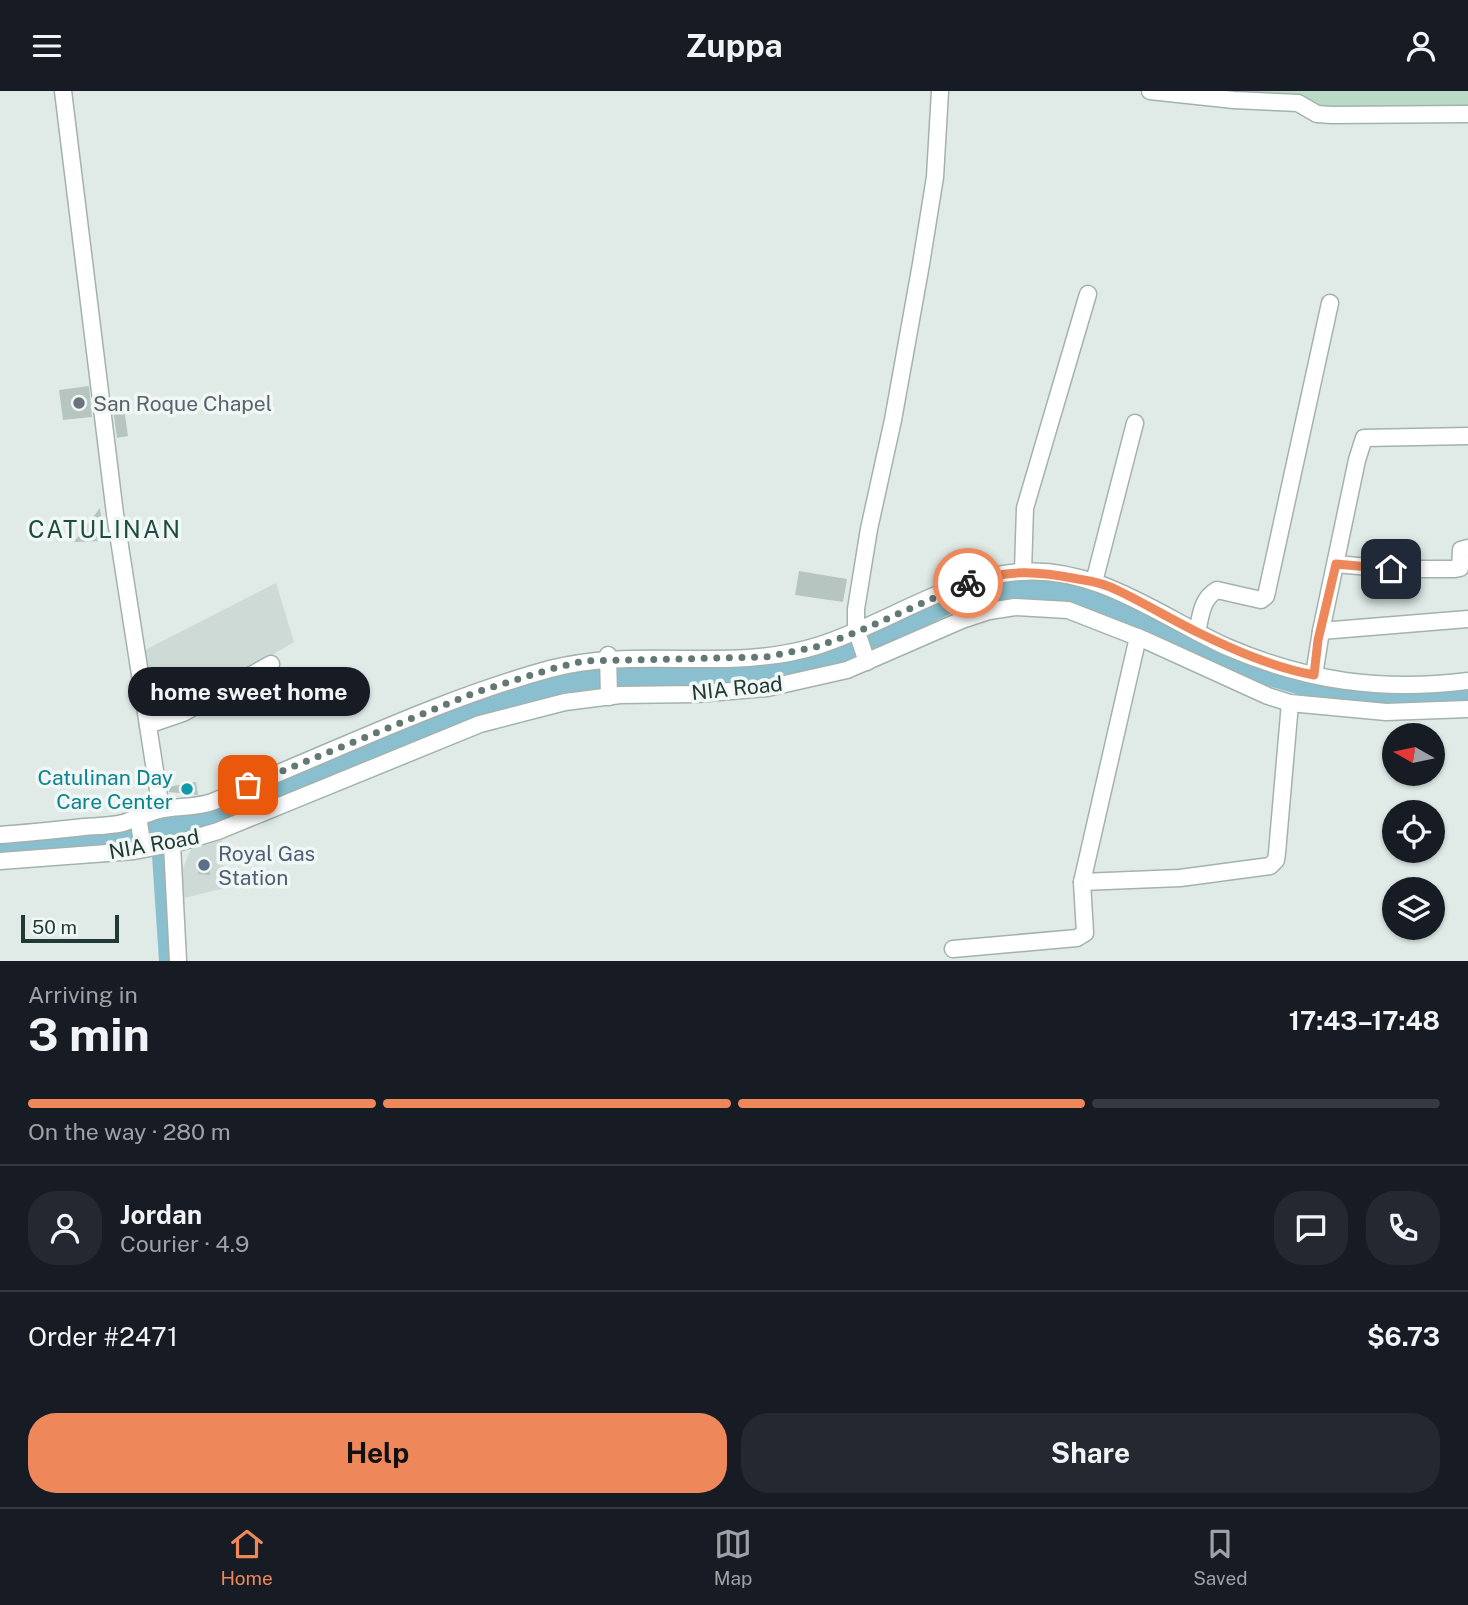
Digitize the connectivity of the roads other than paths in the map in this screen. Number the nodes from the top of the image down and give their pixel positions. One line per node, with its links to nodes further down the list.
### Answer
1 (63, 91): 27 (street)
2 (940, 91): 16 (street)
3 (1150, 91): 4 (street)
4 (1468, 114)
5 (1088, 295): 11 (street)
6 (1331, 303): 15 (street)
7 (1135, 423): 12 (street)
8 (1468, 436): 10 (street)
9 (1468, 548): 10 (street)
10 (1336, 564): 14 (street)
11 (1023, 571): 12 (street); 16 (street)
12 (1094, 582): 15 (street)
13 (1468, 619): 14 (street)
14 (1321, 631): 21 (street)
15 (1197, 632): 21 (street)
16 (858, 634): 18 (street); 19 (street)
17 (1138, 637): 18 (street, NIA Road); 25 (street, NIA Road); 33 (street)
18 (867, 659): 23 (street, NIA Road)
19 (608, 660): 23 (street); 28 (street)
20 (271, 664): 27 (street)
21 (1314, 675): 24 (street)
22 (1468, 681): 24 (street)
23 (609, 693): 31 (street, NIA Road)
24 (1387, 699): 25 (street, NIA Road); 26 (street, NIA Road)
25 (1290, 702): 33 (street)
26 (1468, 709)
27 (148, 725): 28 (street)
28 (161, 809): 29 (street)
29 (139, 820): 30 (street); 31 (street)
30 (0, 835)
31 (155, 846): 32 (street, NIA Road); 35 (street)
32 (0, 860)
33 (1082, 882): 34 (street)
34 (953, 949)
35 (178, 961)

